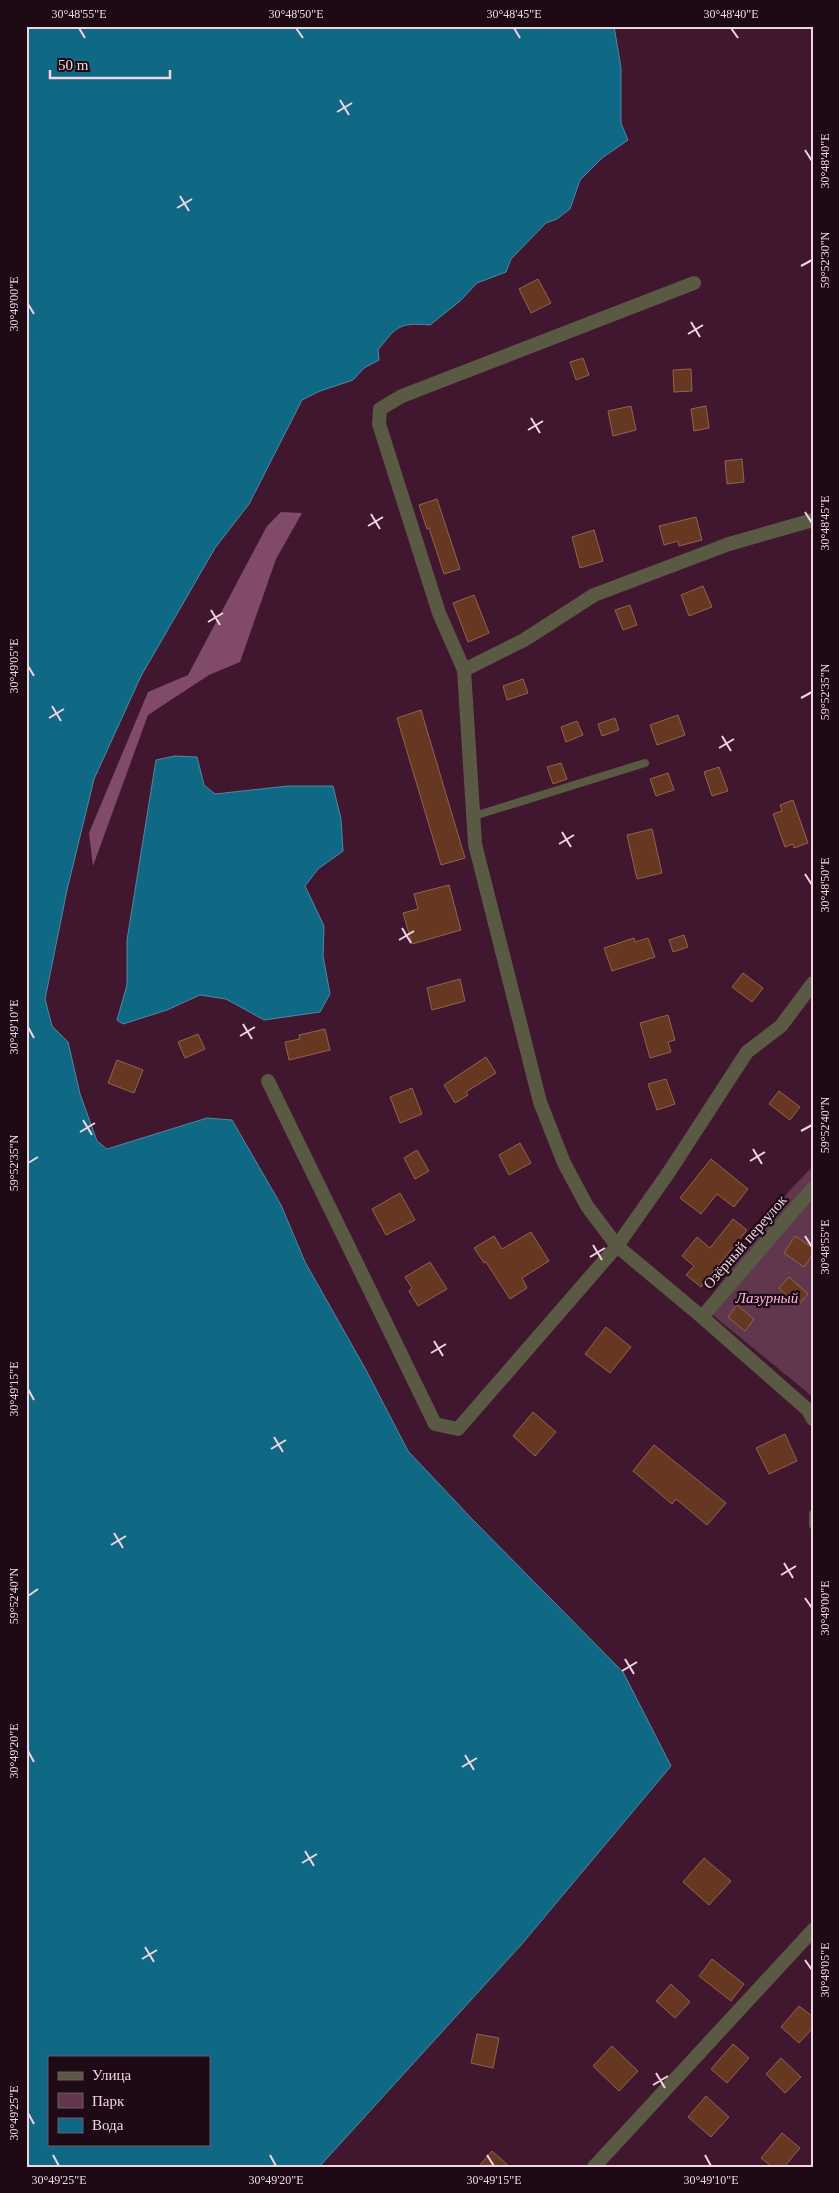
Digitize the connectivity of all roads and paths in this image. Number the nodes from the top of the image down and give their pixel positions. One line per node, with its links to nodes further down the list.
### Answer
1 (694, 283): 3 (street)
2 (813, 520): 3 (street)
3 (464, 670): 5 (street)
4 (645, 763): 5 (lane)
5 (474, 816): 9 (street)
6 (813, 983): 9 (street)
7 (268, 1081): 9 (street)
8 (813, 1188): 10 (street, Озёрный переулок)
9 (617, 1246): 10 (street)
10 (702, 1317): 11 (street)
11 (813, 1419)
12 (813, 1514): 13 (lane)
13 (813, 1525)
14 (813, 1930): 15 (street)
15 (594, 2167)

